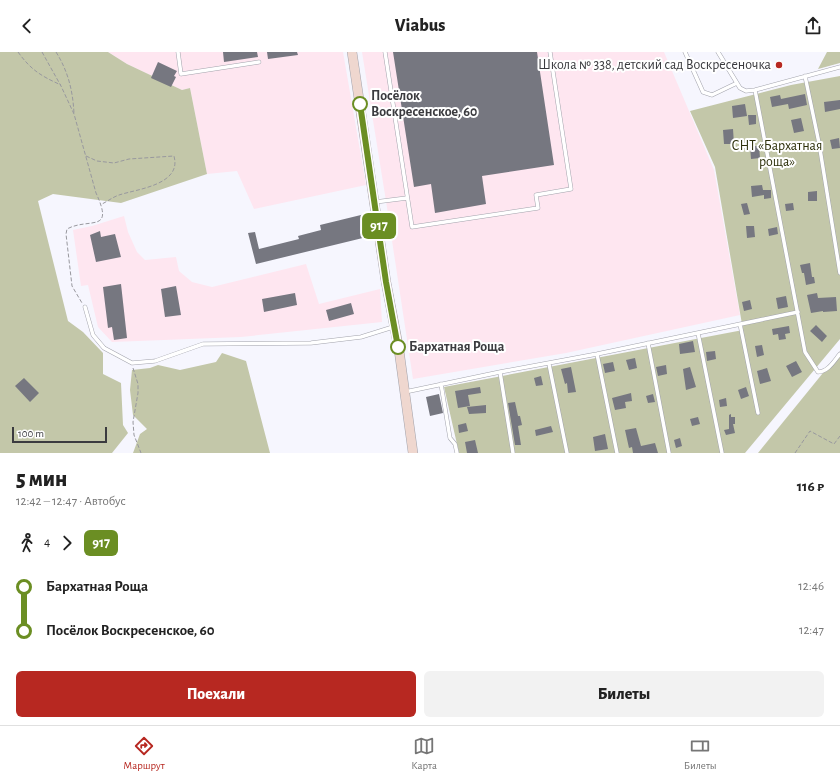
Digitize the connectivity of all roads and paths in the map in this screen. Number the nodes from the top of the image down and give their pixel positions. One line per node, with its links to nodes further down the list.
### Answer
1 (18, 52): 14 (path)
2 (42, 52): 14 (path)
3 (56, 52): 16 (path)
4 (178, 52): 10 (lane)
5 (352, 52): 19 (main road)
6 (385, 52): 18 (lane)
7 (550, 52): 18 (lane)
8 (685, 52): 13 (lane)
9 (718, 52): 13 (lane)
10 (259, 62)
11 (840, 67): 12 (lane)
12 (805, 76): 15 (lane); 21 (lane)
13 (737, 83): 15 (lane)
14 (61, 86): 16 (path)
15 (755, 90): 23 (lane)
16 (74, 114): 17 (path)
17 (86, 156): 20 (path); 20 (path)
18 (407, 198): 19 (lane)
19 (375, 202): 25 (main road)
20 (101, 204): 22 (path)
21 (840, 273)
22 (85, 307): 30 (lane)
23 (798, 312): 24 (lane); 29 (lane)
24 (740, 324): 26 (lane); 35 (lane)
25 (394, 327): 30 (lane); 34 (main road)
26 (698, 333): 27 (lane); 44 (lane)
27 (648, 343): 28 (lane); 43 (lane)
28 (597, 354): 31 (lane); 42 (lane)
29 (840, 354)
30 (132, 363): 37 (path)
31 (549, 364): 32 (lane); 41 (lane)
32 (500, 372): 33 (lane); 40 (lane)
33 (441, 384): 34 (lane); 39 (lane)
34 (404, 392): 38 (main road)
35 (758, 413)
36 (840, 436): 45 (path)
37 (141, 453)
38 (413, 453)
39 (457, 453)
40 (513, 453)
41 (567, 453)
42 (617, 453)
43 (669, 453)
44 (722, 453)
45 (795, 453)

